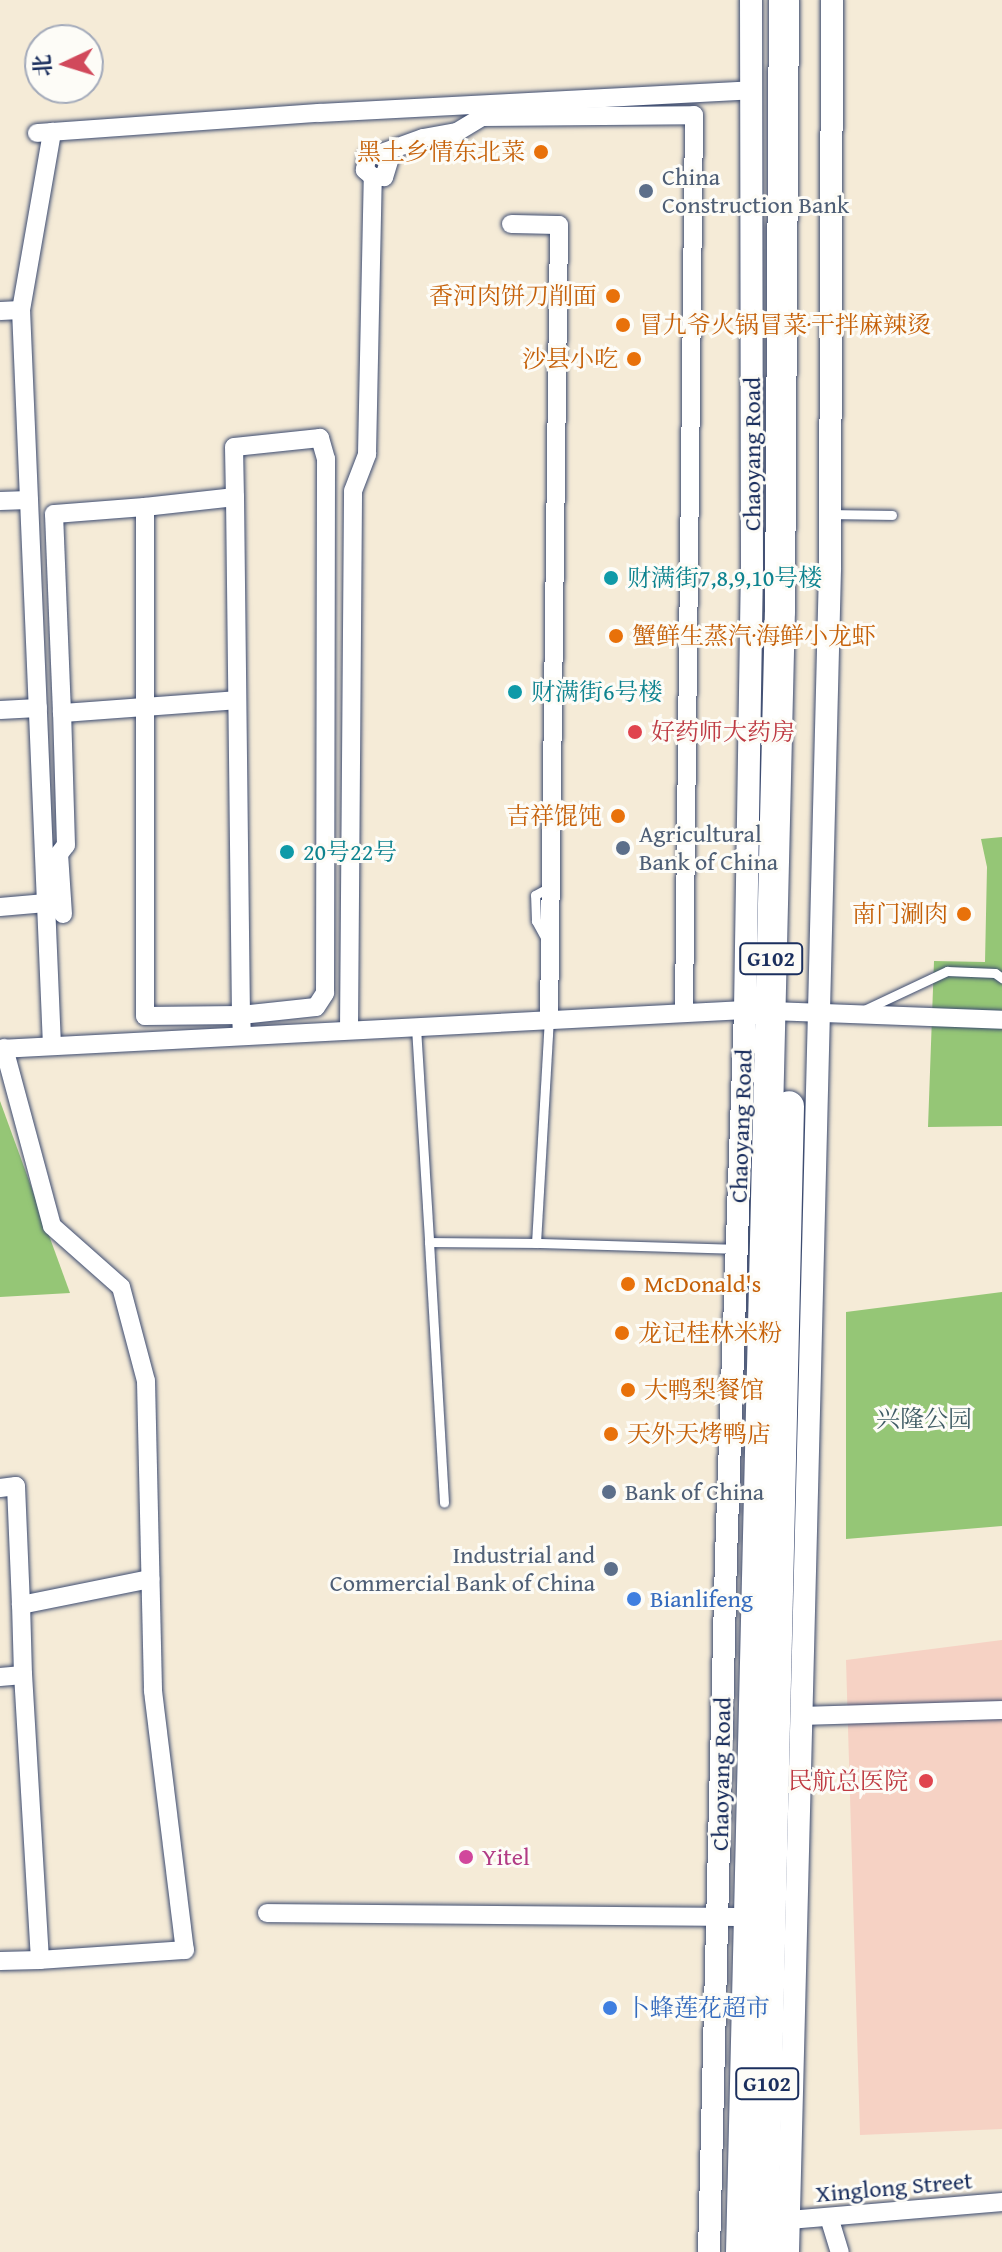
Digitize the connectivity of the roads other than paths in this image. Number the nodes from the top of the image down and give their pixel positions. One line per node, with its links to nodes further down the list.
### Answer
1 (751, 0): 5 (street, Chaoyang Road)
2 (784, 0): 24 (highway, Chaoyang Road / G102)
3 (802, 0): 24 (highway, Chaoyang Road / G102)
4 (832, 0): 13 (street, Chaoyang Road)
5 (752, 90): 7 (street); 24 (street, Chaoyang Road)
6 (511, 224): 28 (street)
7 (21, 310): 8 (street); 10 (street)
8 (0, 311)
9 (235, 497): 12 (street); 15 (street); 27 (street)
10 (29, 500): 11 (street); 17 (street)
11 (0, 501)
12 (145, 507): 16 (street); 19 (street)
13 (830, 514): 14 (lane); 24 (street, Chaoyang Road)
14 (892, 515)
15 (237, 700): 16 (street); 27 (street)
16 (145, 707): 19 (street); 27 (street)
17 (38, 708): 18 (street); 20 (street)
18 (0, 710)
19 (62, 713): 22 (street)
20 (46, 903): 21 (street); 33 (street)
21 (0, 907)
22 (63, 914)
23 (1002, 978): 25 (lane)
24 (782, 1011): 25 (street); 26 (street); 37 (street, Chaoyang Road); 45 (street, Chaoyang Road); 47 (highway, Chaoyang Road / G102)
25 (860, 1012): 29 (street)
26 (684, 1013): 28 (street); 31 (street)
27 (241, 1015): 32 (street)
28 (549, 1020): 30 (street); 36 (lane)
29 (1002, 1020)
30 (416, 1027): 31 (street); 35 (lane)
31 (349, 1030): 32 (street)
32 (242, 1036): 33 (street)
33 (52, 1046): 34 (street)
34 (2, 1048): 40 (street)
35 (429, 1242): 36 (lane); 39 (lane)
36 (536, 1243): 37 (lane)
37 (736, 1249): 48 (street, Chaoyang Road)
38 (0, 1488): 41 (street)
39 (444, 1503)
40 (150, 1579): 41 (street); 49 (street)
41 (21, 1605): 42 (street)
42 (23, 1675): 43 (street); 49 (street)
43 (0, 1677)
44 (1002, 1710): 45 (street)
45 (801, 1716): 47 (street, Chaoyang Road)
46 (267, 1913): 48 (street)
47 (772, 1917): 48 (street); 53 (street, Chaoyang Road); 55 (highway, Chaoyang Road / G102); 56 (highway, Chaoyang Road / G102)
48 (717, 1919): 54 (street, Chaoyang Road)
49 (40, 1960): 50 (street)
50 (0, 1961)
51 (1002, 2202): 52 (street, Xinglong Street)
52 (829, 2217): 53 (street, Xinglong Street); 58 (street)
53 (789, 2220): 57 (street, Chaoyang Road)
54 (709, 2252)
55 (741, 2252)
56 (763, 2252)
57 (788, 2252)
58 (840, 2252)

